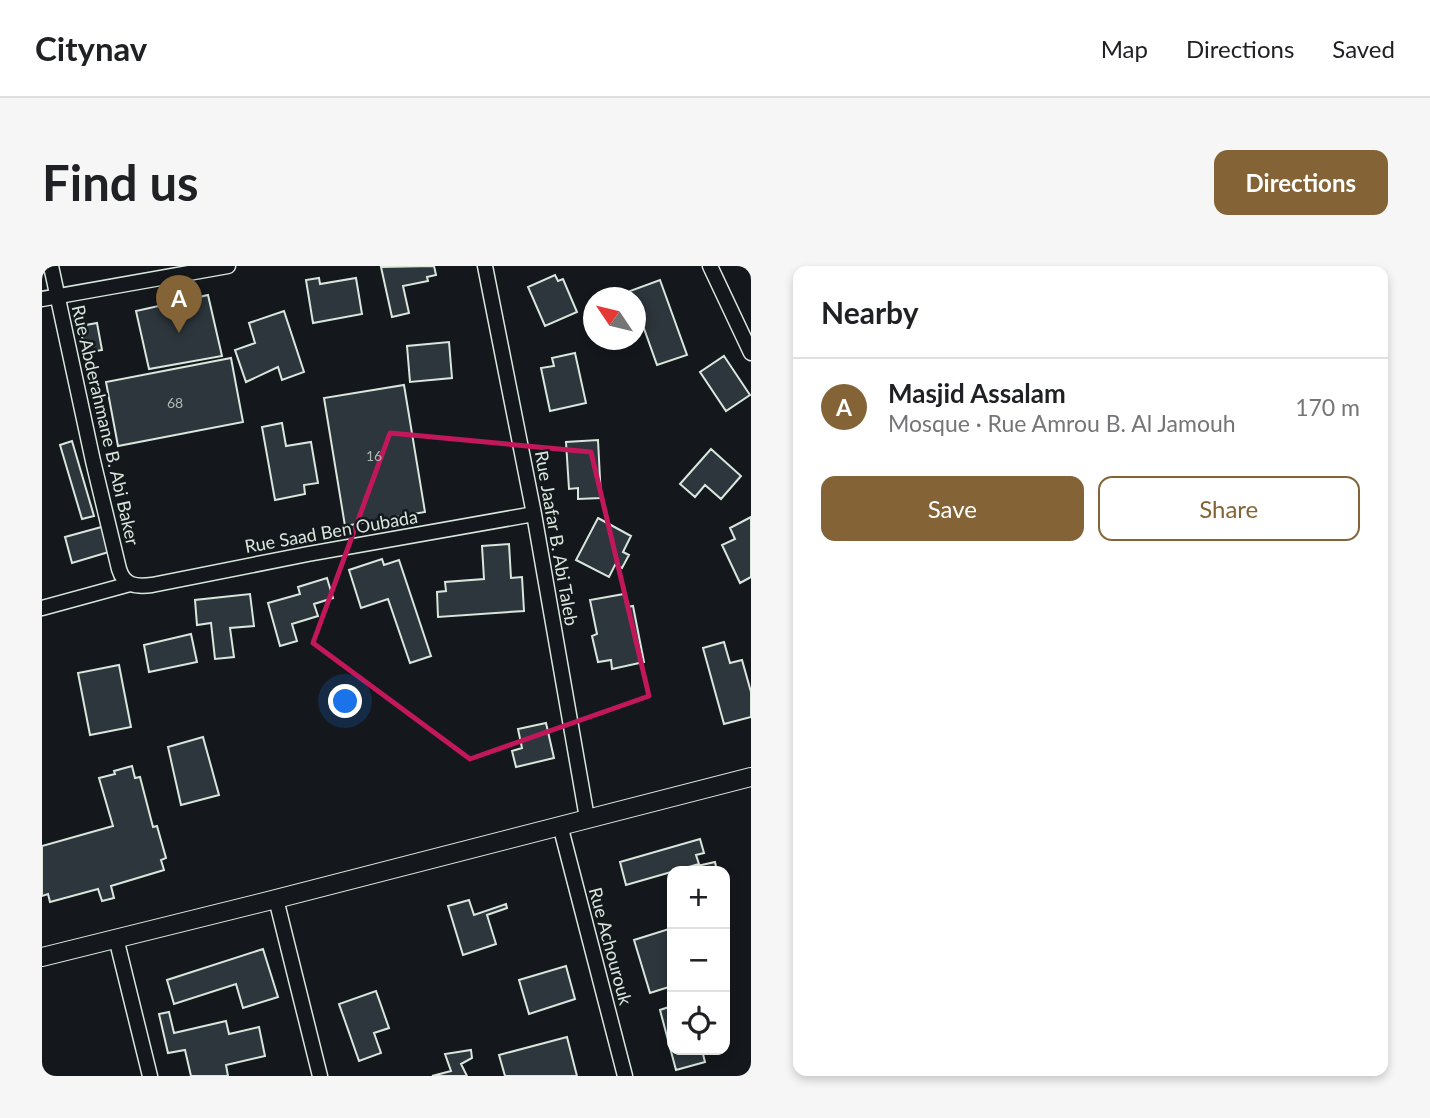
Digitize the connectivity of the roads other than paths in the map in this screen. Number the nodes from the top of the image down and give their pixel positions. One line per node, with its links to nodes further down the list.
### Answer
1 (51, 266): 5 (street, Rue Abderahmane B. Abi Baker)
2 (228, 266): 5 (street)
3 (485, 266): 7 (street, Rue Jaafar B. Abi Taleb)
4 (710, 266): 6 (street)
5 (50, 298): 8 (street, Rue Abderahmane B. Abi Baker)
6 (751, 353)
7 (534, 514): 8 (street, Rue Saad Ben Oubada); 11 (street, Rue Jaafar B. Abi Taleb)
8 (132, 585): 9 (street, Rue Saad Ben Oubada)
9 (42, 608)
10 (751, 777): 11 (street)
11 (587, 818): 12 (street)
12 (560, 825): 13 (street); 18 (street, Rue Achourouk)
13 (276, 899): 14 (street); 17 (street)
14 (116, 938): 15 (street); 16 (street)
15 (42, 957)
16 (150, 1076)
17 (320, 1076)
18 (625, 1076)

